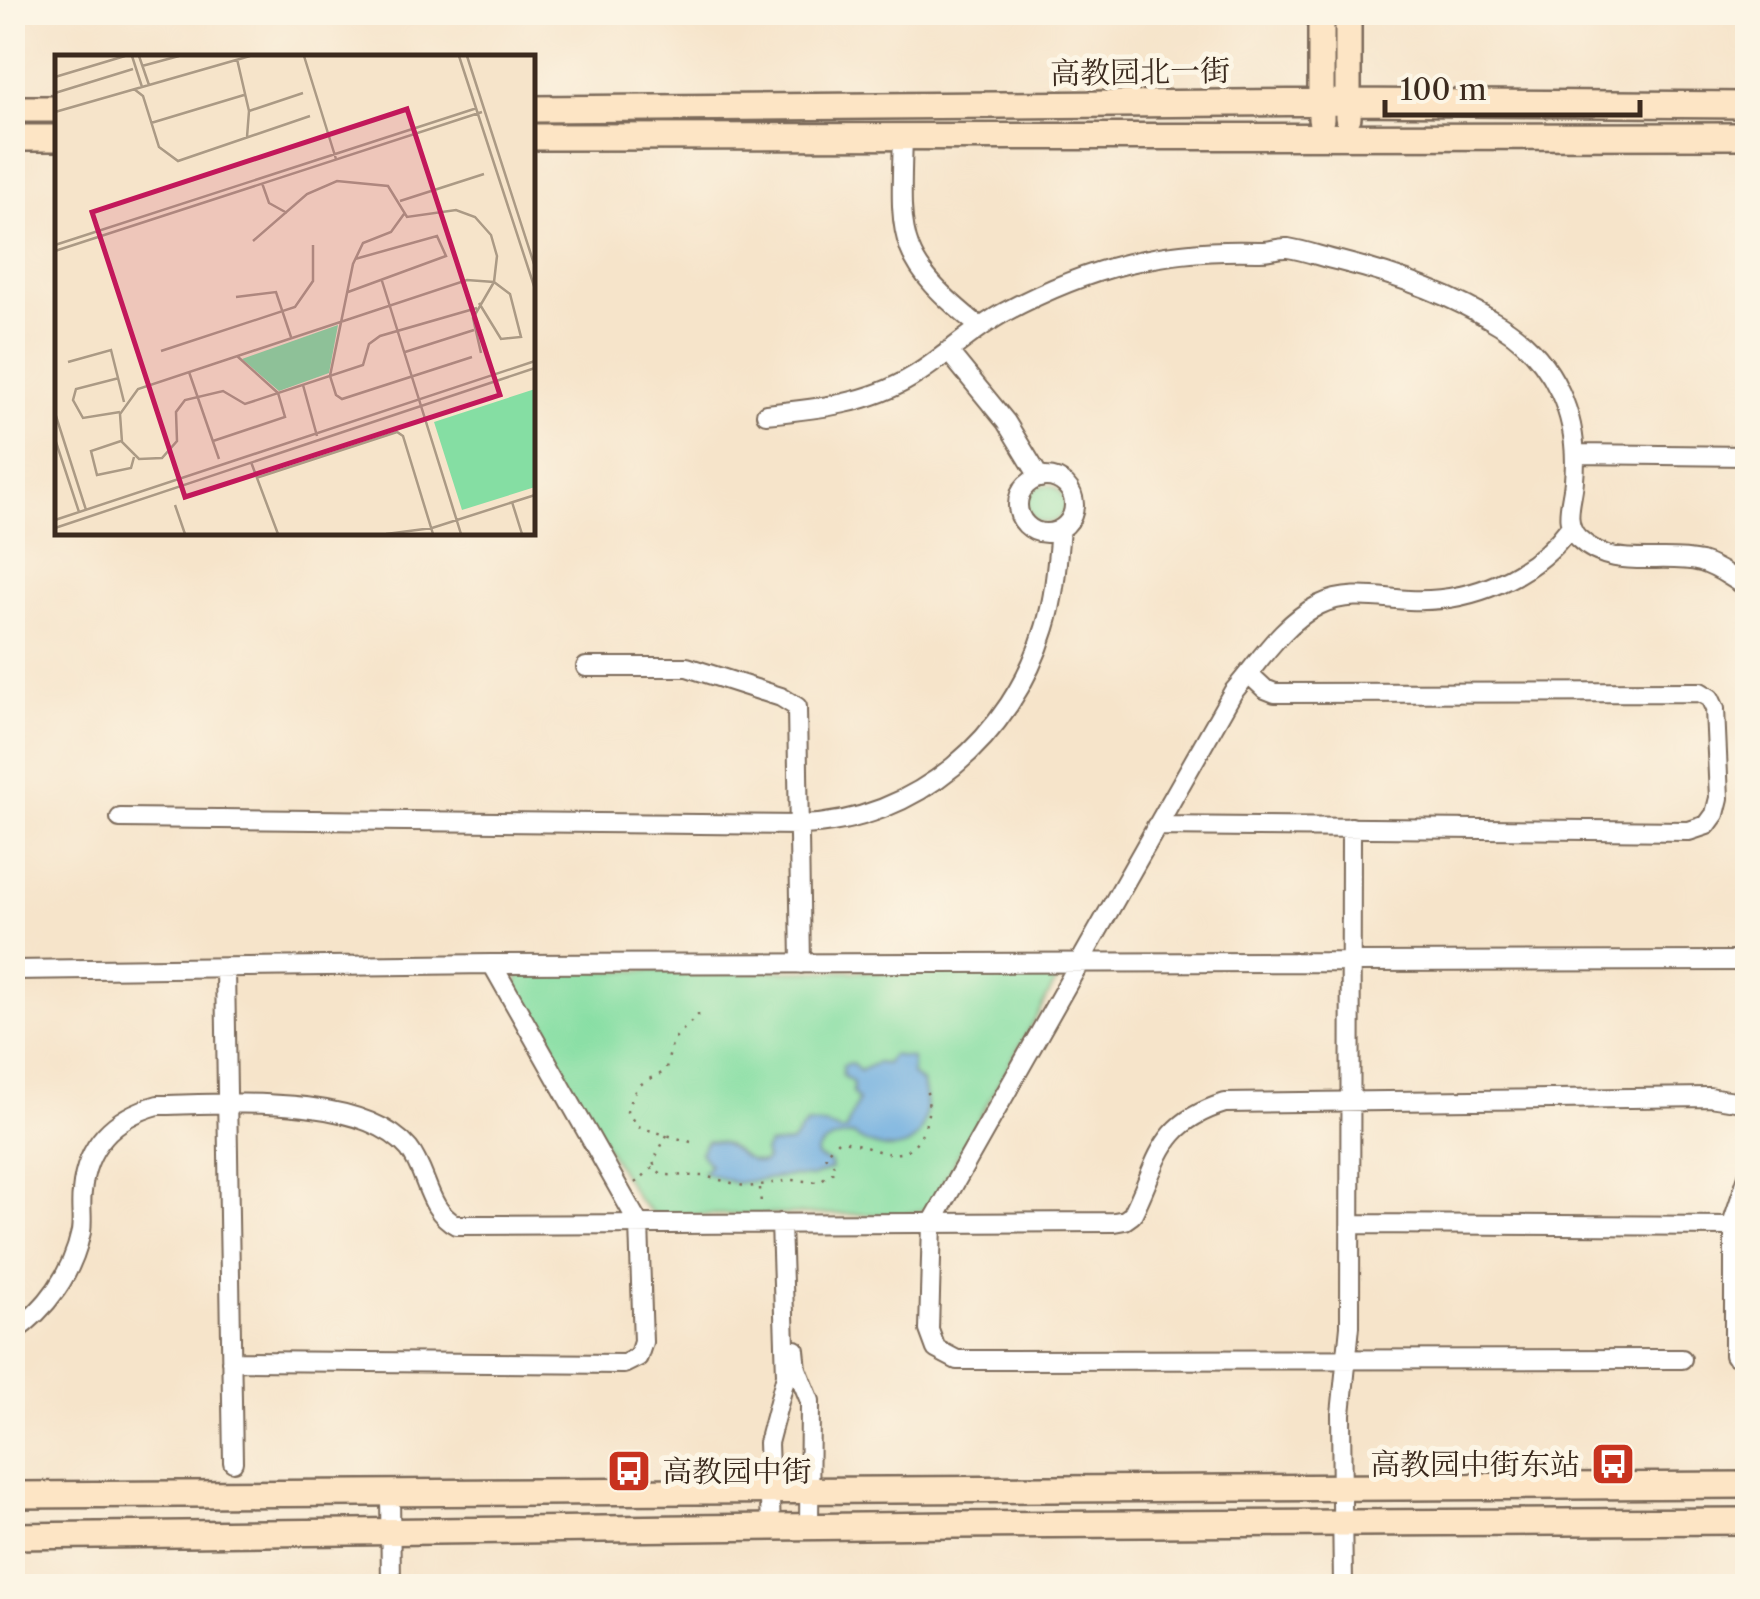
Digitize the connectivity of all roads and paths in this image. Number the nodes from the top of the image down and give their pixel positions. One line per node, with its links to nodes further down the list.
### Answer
1 (1321, 12): 4 (main road)
2 (1348, 12): 3 (main road)
3 (1348, 102): 4 (main road, 高教园北一街); 5 (main road, 高教园北一街); 10 (main road)
4 (1321, 103): 6 (main road, 高教园北一街); 9 (main road)
5 (1748, 105)
6 (535, 109)
7 (12, 110): 8 (main road)
8 (55, 110)
9 (1321, 134): 10 (main road, 高教园北一街); 11 (main road, 高教园北一街)
10 (1348, 134): 12 (main road, 高教园北一街)
11 (902, 136): 13 (main road, 高教园北一街); 16 (street)
12 (1748, 136)
13 (535, 137)
14 (12, 138): 15 (main road)
15 (55, 138)
16 (980, 327): 17 (street); 19 (street)
17 (948, 351): 18 (street); 21 (street)
18 (766, 414)
19 (1574, 454): 20 (street); 22 (street)
20 (1748, 456)
21 (1040, 478): 23 (street); 23 (street)
22 (1570, 526): 24 (street); 26 (street)
23 (1060, 529): 28 (street)
24 (1748, 588)
25 (586, 666): 28 (street)
26 (1249, 674): 29 (street); 30 (street)
27 (120, 818): 28 (street)
28 (800, 825): 35 (street)
29 (1156, 826): 30 (street); 32 (street)
30 (1351, 827): 33 (street)
31 (1748, 960): 33 (street)
32 (1080, 962): 33 (street); 35 (street); 48 (street)
33 (1351, 963): 40 (street)
34 (492, 964): 35 (street); 36 (street); 47 (street)
35 (800, 964)
36 (225, 968): 37 (street); 42 (street)
37 (12, 970)
38 (702, 1011): 43 (path)
39 (926, 1089): 45 (path)
40 (1351, 1099): 41 (street); 48 (street); 51 (street)
41 (1748, 1103)
42 (226, 1106): 50 (street); 53 (street); 57 (street)
43 (667, 1136): 44 (path); 45 (path)
44 (691, 1142)
45 (654, 1167): 47 (path)
46 (1748, 1176): 52 (street)
47 (621, 1192): 50 (street)
48 (932, 1222): 49 (street); 55 (street)
49 (786, 1223): 50 (street); 61 (street); 62 (street)
50 (639, 1224): 57 (street)
51 (1351, 1224): 52 (street); 55 (street)
52 (1734, 1226): 54 (street)
53 (12, 1334)
54 (1734, 1354)
55 (1346, 1358): 56 (street); 60 (street)
56 (1682, 1359)
57 (231, 1360): 58 (street)
58 (233, 1462)
59 (1748, 1485): 60 (main road)
60 (1343, 1488): 61 (main road); 66 (street)
61 (809, 1490): 62 (main road); 67 (street)
62 (769, 1491): 63 (main road); 68 (street)
63 (390, 1492): 64 (main road); 69 (street)
64 (12, 1494)
65 (1748, 1521): 66 (main road)
66 (1343, 1525): 67 (main road); 72 (street)
67 (809, 1527): 68 (main road)
68 (770, 1528): 69 (main road)
69 (390, 1533): 70 (main road); 71 (street)
70 (12, 1536)
71 (391, 1586)
72 (1342, 1586)

